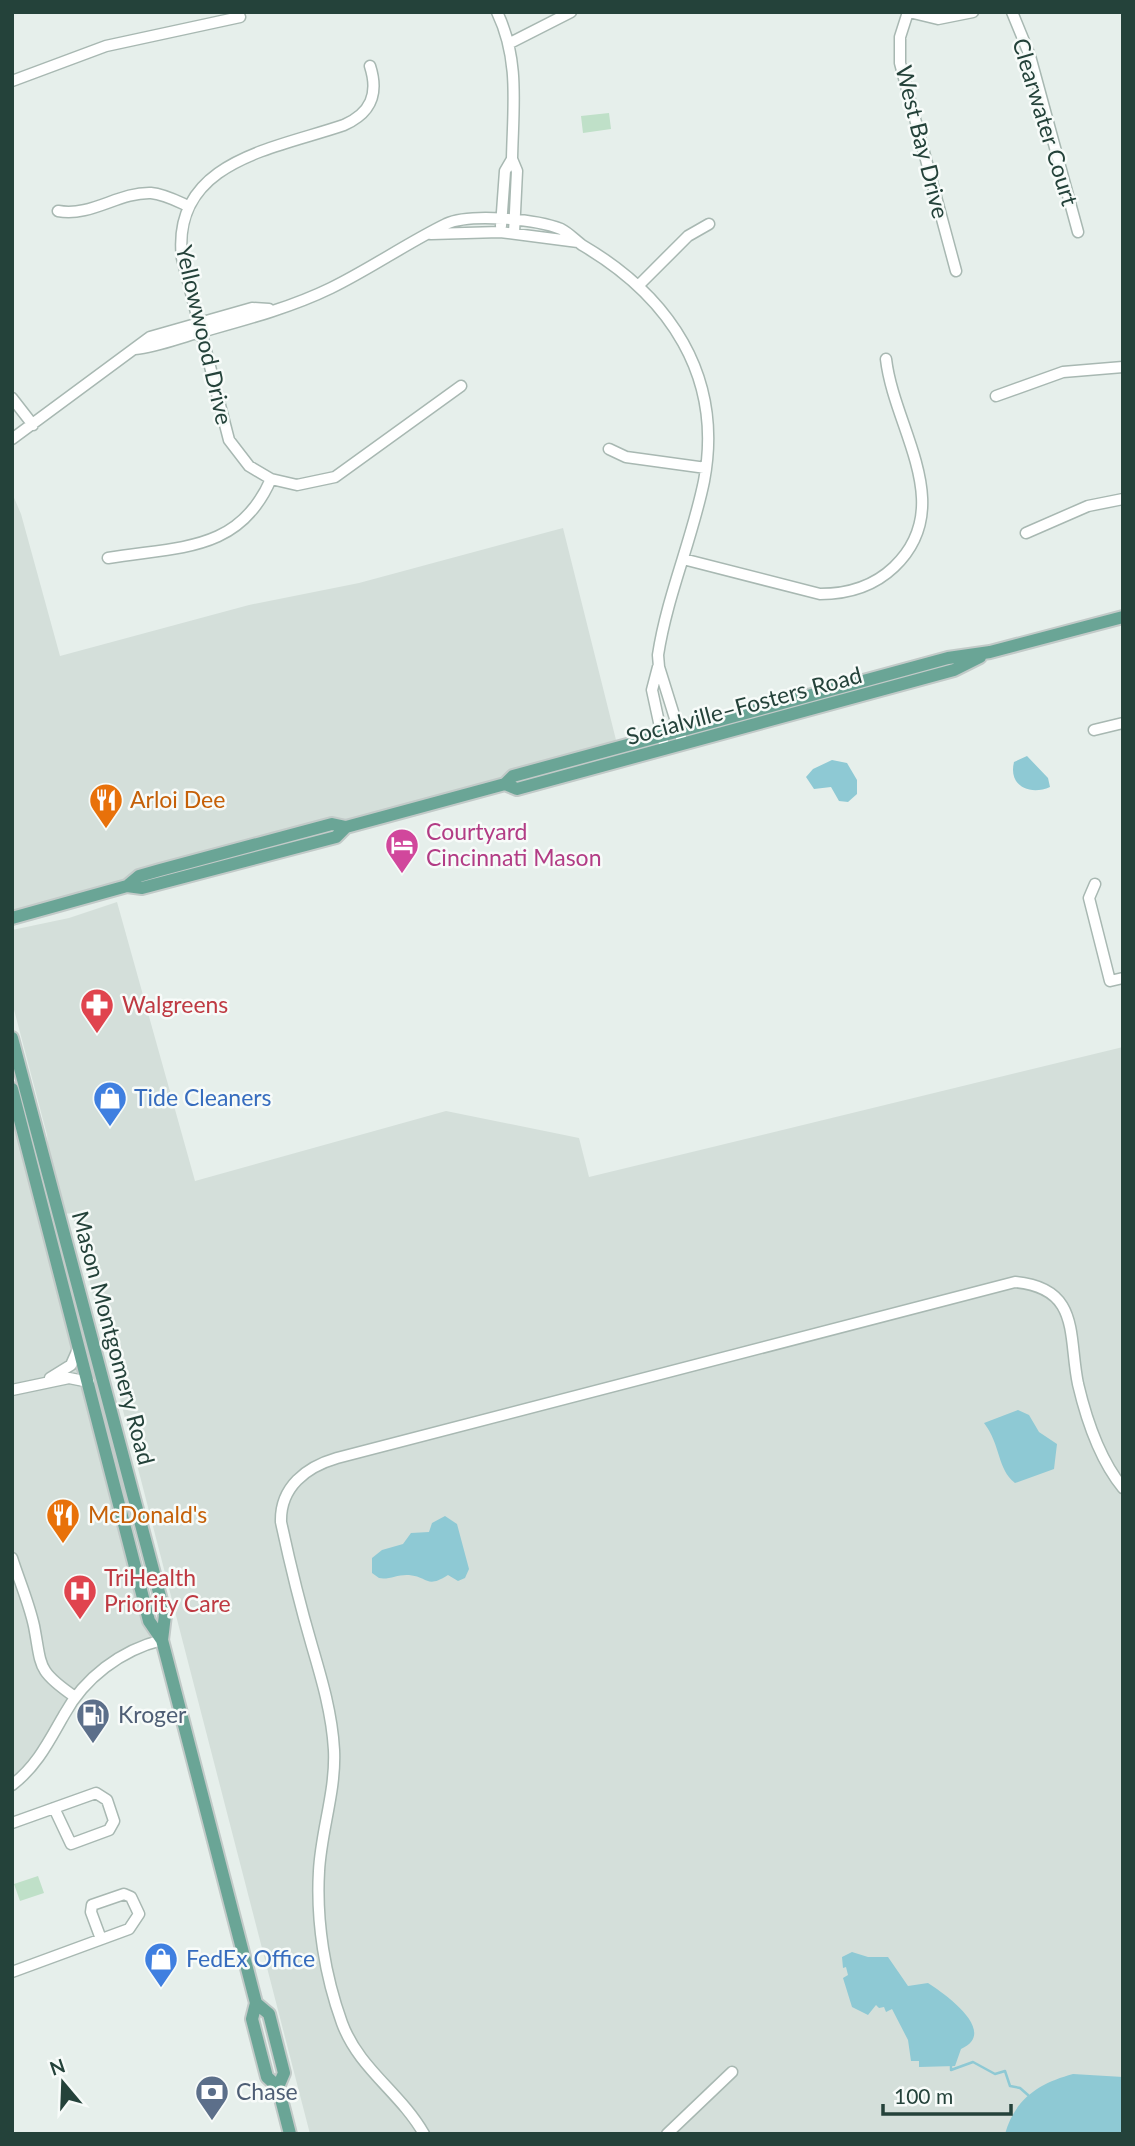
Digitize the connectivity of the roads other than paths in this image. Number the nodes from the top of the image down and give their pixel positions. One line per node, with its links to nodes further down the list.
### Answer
1 (497, 12): 7 (street)
2 (570, 12): 7 (street)
3 (908, 12): 4 (street); 21 (street, West Bay Drive)
4 (973, 12)
5 (1012, 12): 17 (street, Clearwater Court)
6 (240, 17): 9 (street)
7 (510, 43): 10 (street)
8 (370, 66): 11 (street, Yellowwood Drive)
9 (12, 81)
10 (512, 159): 13 (street); 14 (street)
11 (188, 206): 12 (street); 23 (street, Yellowwood Drive)
12 (58, 211)
13 (501, 220): 14 (street); 16 (street); 19 (street)
14 (515, 220): 18 (street); 20 (street)
15 (709, 224): 22 (street)
16 (500, 232): 18 (street); 19 (street)
17 (1078, 232)
18 (514, 233): 20 (street)
19 (430, 234): 23 (street)
20 (578, 243): 22 (street)
21 (956, 271)
22 (639, 285): 32 (street)
23 (199, 327): 29 (street); 33 (street, Yellowwood Drive)
24 (886, 359): 37 (street)
25 (1123, 367): 27 (street)
26 (461, 386): 33 (street, Yellowwood Drive)
27 (996, 396)
28 (12, 398): 29 (street)
29 (33, 425): 30 (street)
30 (12, 439)
31 (609, 449): 32 (street)
32 (706, 468): 37 (street)
33 (271, 479): 36 (street)
34 (1123, 499): 35 (street)
35 (1026, 533)
36 (108, 558)
37 (683, 559): 39 (street)
38 (1123, 617): 42 (main road, Socialville–Fosters Road)
39 (659, 667): 42 (street); 43 (street)
40 (1123, 723): 41 (street)
41 (1094, 730)
42 (681, 738): 43 (main road, Socialville–Fosters Road)
43 (663, 743): 45 (main road, Socialville–Fosters Road)
44 (1095, 884): 46 (street)
45 (12, 918)
46 (1123, 978)
47 (13, 1042): 55 (main road, Mason Montgomery Road)
48 (12, 1089): 49 (main road, Mason Montgomery Road)
49 (79, 1347): 50 (main road, Mason Montgomery Road); 51 (street)
50 (89, 1382): 51 (street); 55 (main road, Mason Montgomery Road)
51 (41, 1383): 52 (street)
52 (13, 1390)
53 (1123, 1488): 64 (street)
54 (12, 1558): 56 (street)
55 (162, 1640): 56 (street); 63 (main road, Mason Montgomery Road)
56 (75, 1697): 57 (street)
57 (12, 1785)
58 (54, 1808): 58 (street); 59 (street)
59 (12, 1824)
60 (101, 1939): 60 (street); 61 (street)
61 (12, 1972)
62 (732, 2072): 65 (street)
63 (290, 2134)
64 (424, 2134)
65 (667, 2134)

